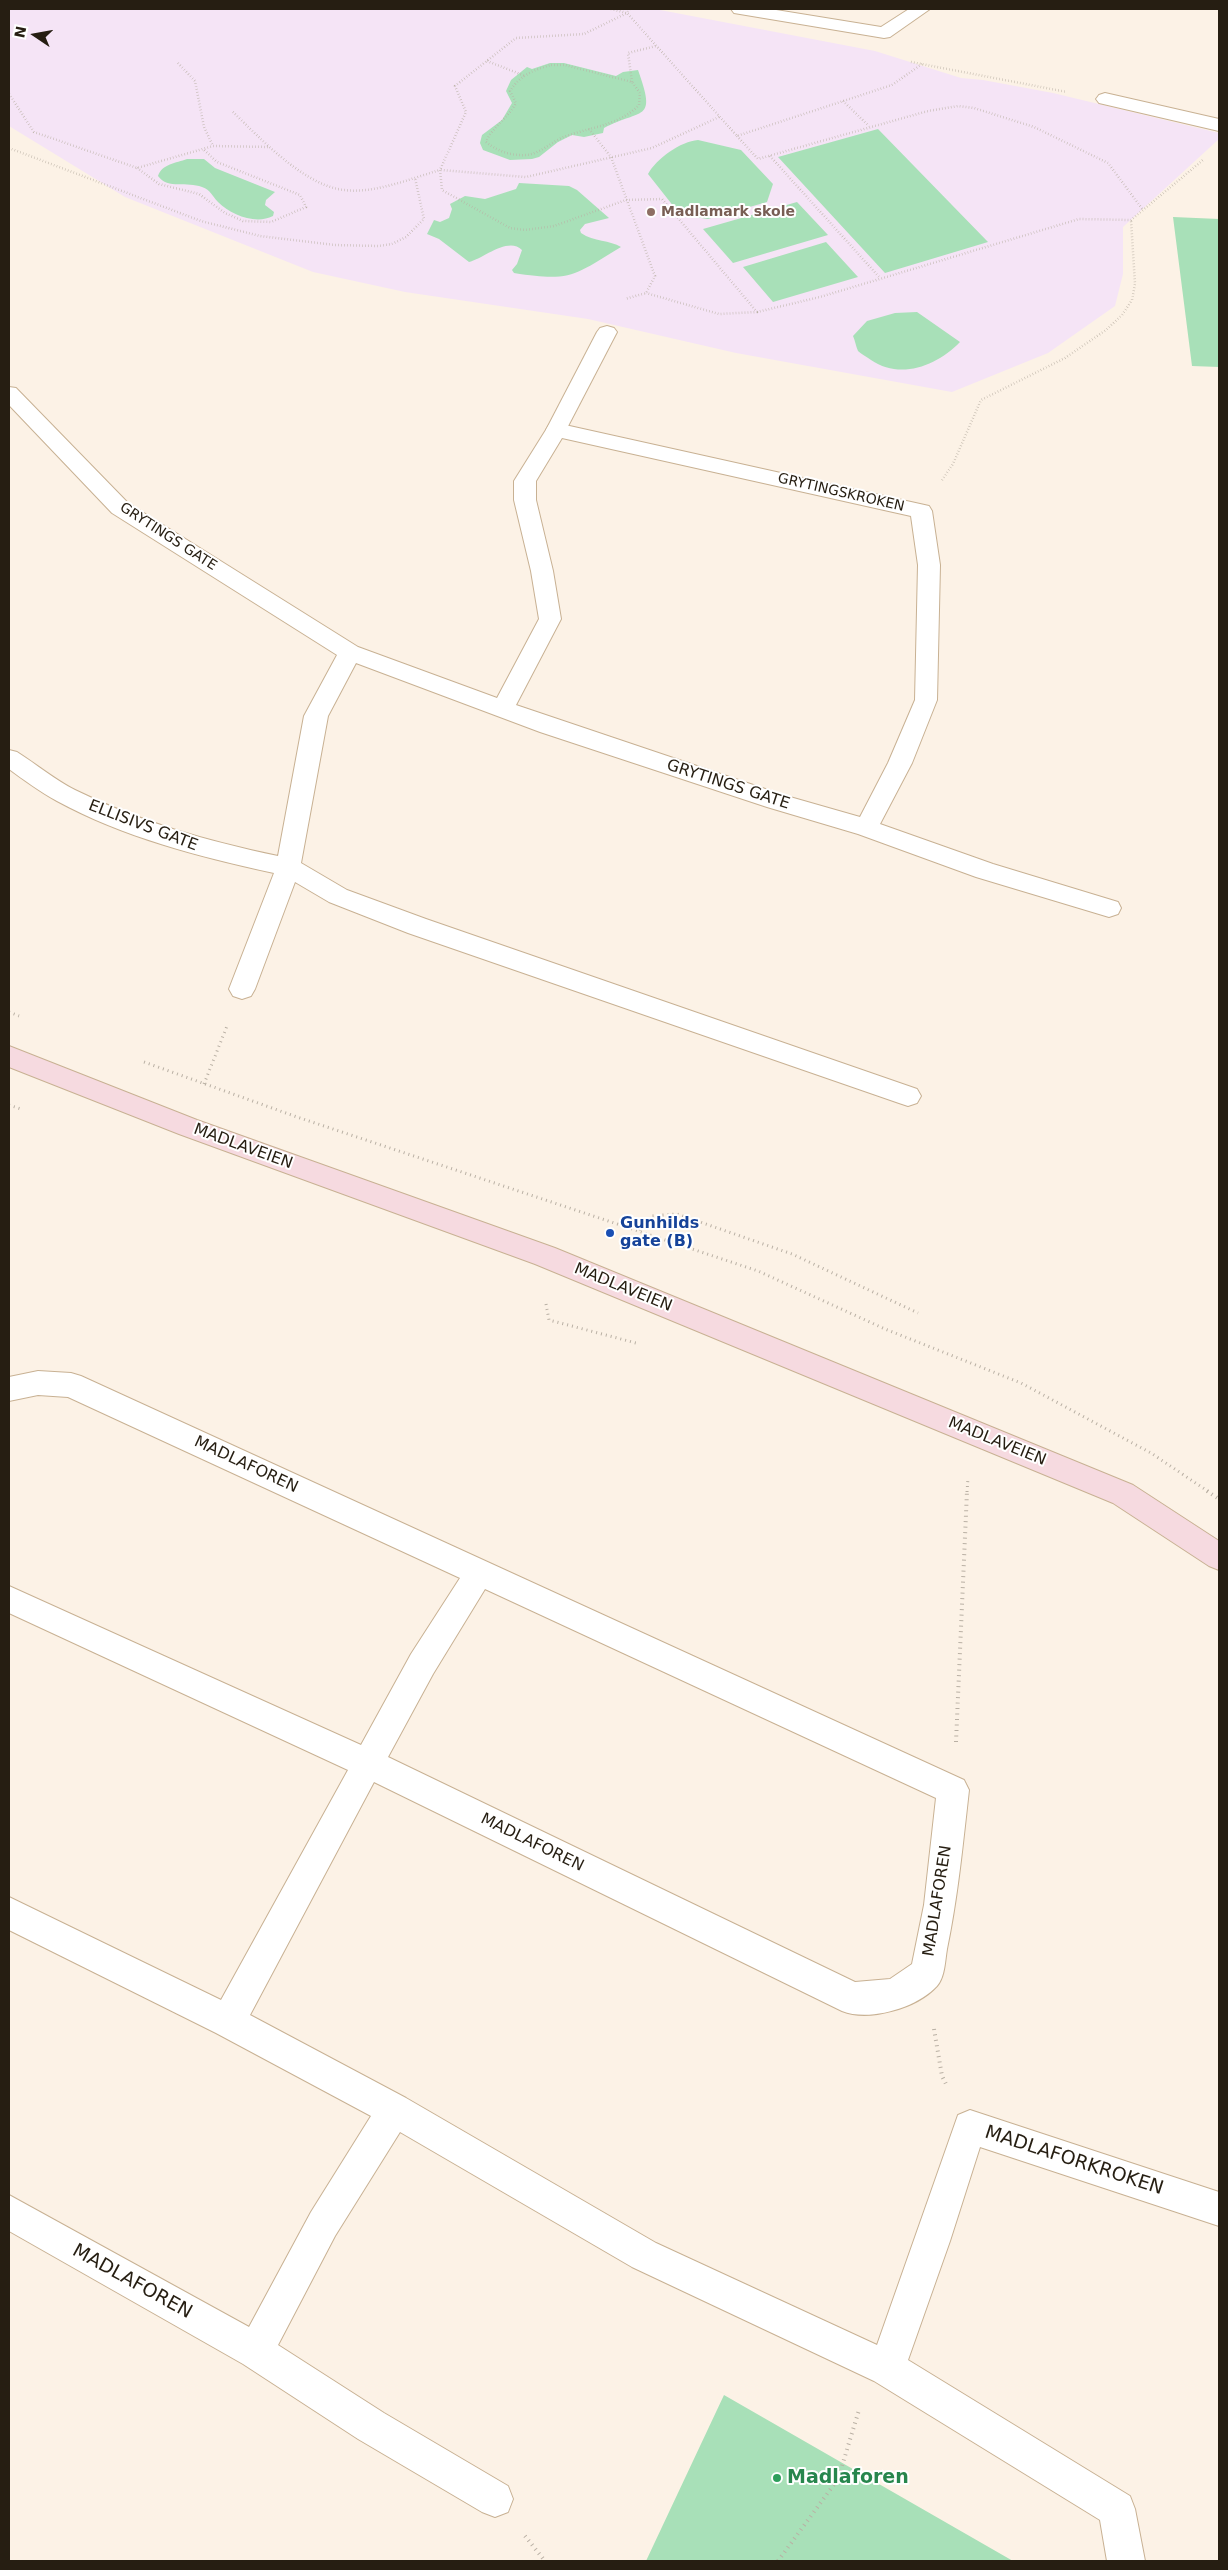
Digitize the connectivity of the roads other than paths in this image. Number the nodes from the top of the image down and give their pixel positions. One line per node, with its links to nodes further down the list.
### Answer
1 (740, 9): 2 (street)
2 (921, 9)
3 (1104, 99): 4 (street)
4 (1219, 125)
5 (607, 332): 7 (street)
6 (9, 393): 8 (street, GRYTINGS GATE)
7 (556, 430): 9 (street); 11 (street, GRYTINGSKROKEN)
8 (350, 652): 9 (street, GRYTINGS GATE); 12 (street)
9 (503, 709): 11 (street, GRYTINGS GATE)
10 (9, 758): 12 (street, ELLISIVS GATE)
11 (866, 828): 13 (street, GRYTINGS GATE)
12 (288, 867): 14 (street); 16 (street)
13 (1109, 908)
14 (242, 989)
15 (9, 1056): 18 (main road, MADLAVEIEN)
16 (908, 1096)
17 (9, 1389): 19 (street, MADLAFOREN)
18 (1219, 1557)
19 (479, 1572): 21 (street); 21 (street, MADLAFOREN)
20 (9, 1599): 21 (street, MADLAFOREN)
21 (367, 1763): 23 (street)
22 (9, 1913): 23 (street)
23 (228, 2021): 24 (street)
24 (394, 2110): 27 (street); 28 (street)
25 (1219, 2210): 28 (street, MADLAFORKROKEN)
26 (9, 2212): 27 (street, MADLAFOREN)
27 (256, 2351): 29 (street, MADLAFOREN)
28 (887, 2368): 30 (street)
29 (495, 2499)
30 (1126, 2561)

